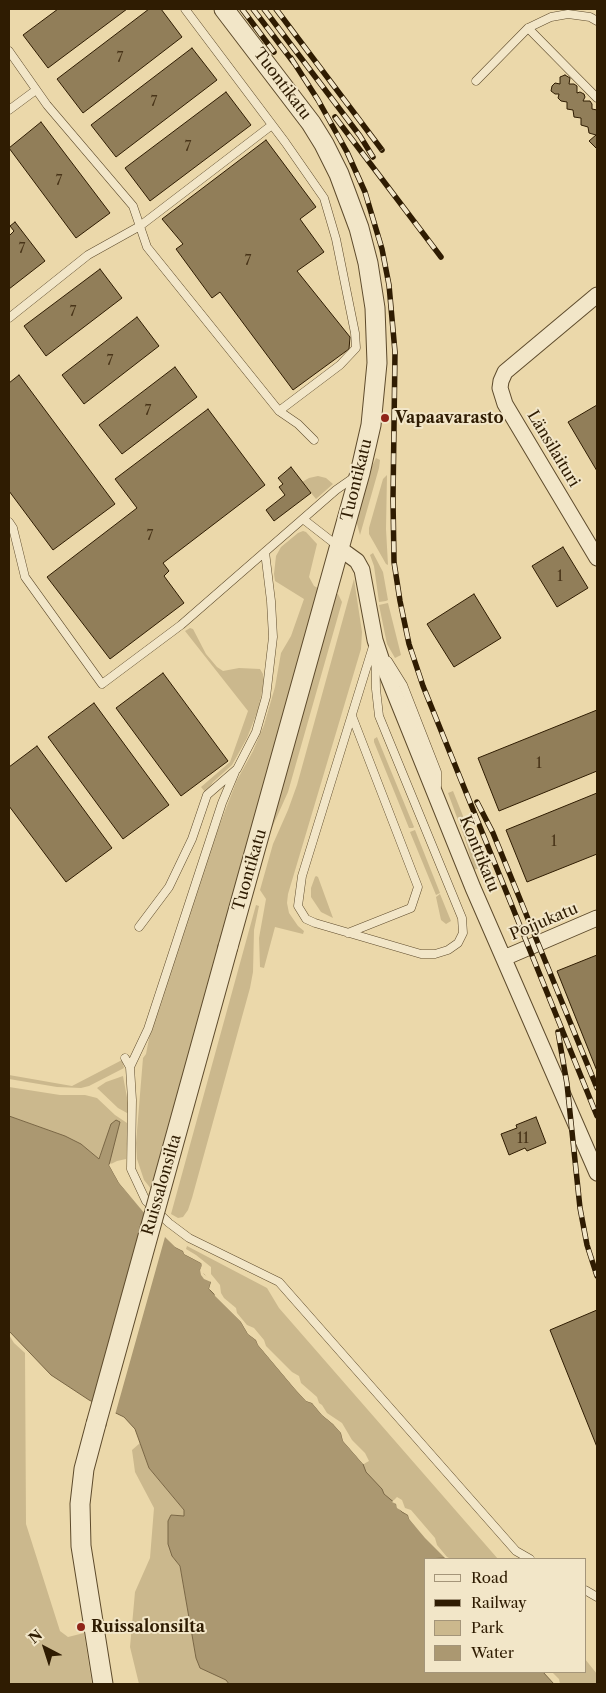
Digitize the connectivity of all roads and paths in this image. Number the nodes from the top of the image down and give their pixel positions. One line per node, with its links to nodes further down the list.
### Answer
1 (185, 9): 10 (lane)
2 (224, 9): 16 (street, Tuontikatu)
3 (597, 21): 4 (lane)
4 (528, 28): 6 (lane); 8 (lane)
5 (9, 51): 7 (lane)
6 (476, 82)
7 (36, 90): 9 (lane); 11 (lane)
8 (597, 98)
9 (9, 110)
10 (272, 125): 11 (lane); 14 (lane)
11 (140, 226): 13 (lane); 14 (lane)
12 (597, 295): 21 (street, Länsilaituri)
13 (9, 318)
14 (279, 411): 15 (lane)
15 (314, 440)
16 (360, 473): 17 (lane); 19 (street, Tuontikatu)
17 (303, 519): 19 (lane); 20 (lane)
18 (9, 522): 20 (lane)
19 (339, 548): 22 (street, Konttikatu); 28 (street, Tuontikatu)
20 (265, 552): 24 (lane)
21 (597, 558)
22 (375, 640): 23 (lane); 27 (lane); 29 (street, Konttikatu)
23 (352, 716): 27 (lane); 27 (lane)
24 (237, 769): 26 (lane); 31 (lane)
25 (597, 918): 29 (street, Poijukatu)
26 (139, 927)
27 (348, 933)
28 (228, 947): 36 (street, Ruissalonsilta, bridge)
29 (504, 958): 32 (street, Konttikatu)
30 (125, 1058): 31 (lane)
31 (130, 1066): 33 (lane)
32 (597, 1173)
33 (528, 1558)
34 (586, 1591): 35 (lane)
35 (597, 1597)
36 (103, 1684)

